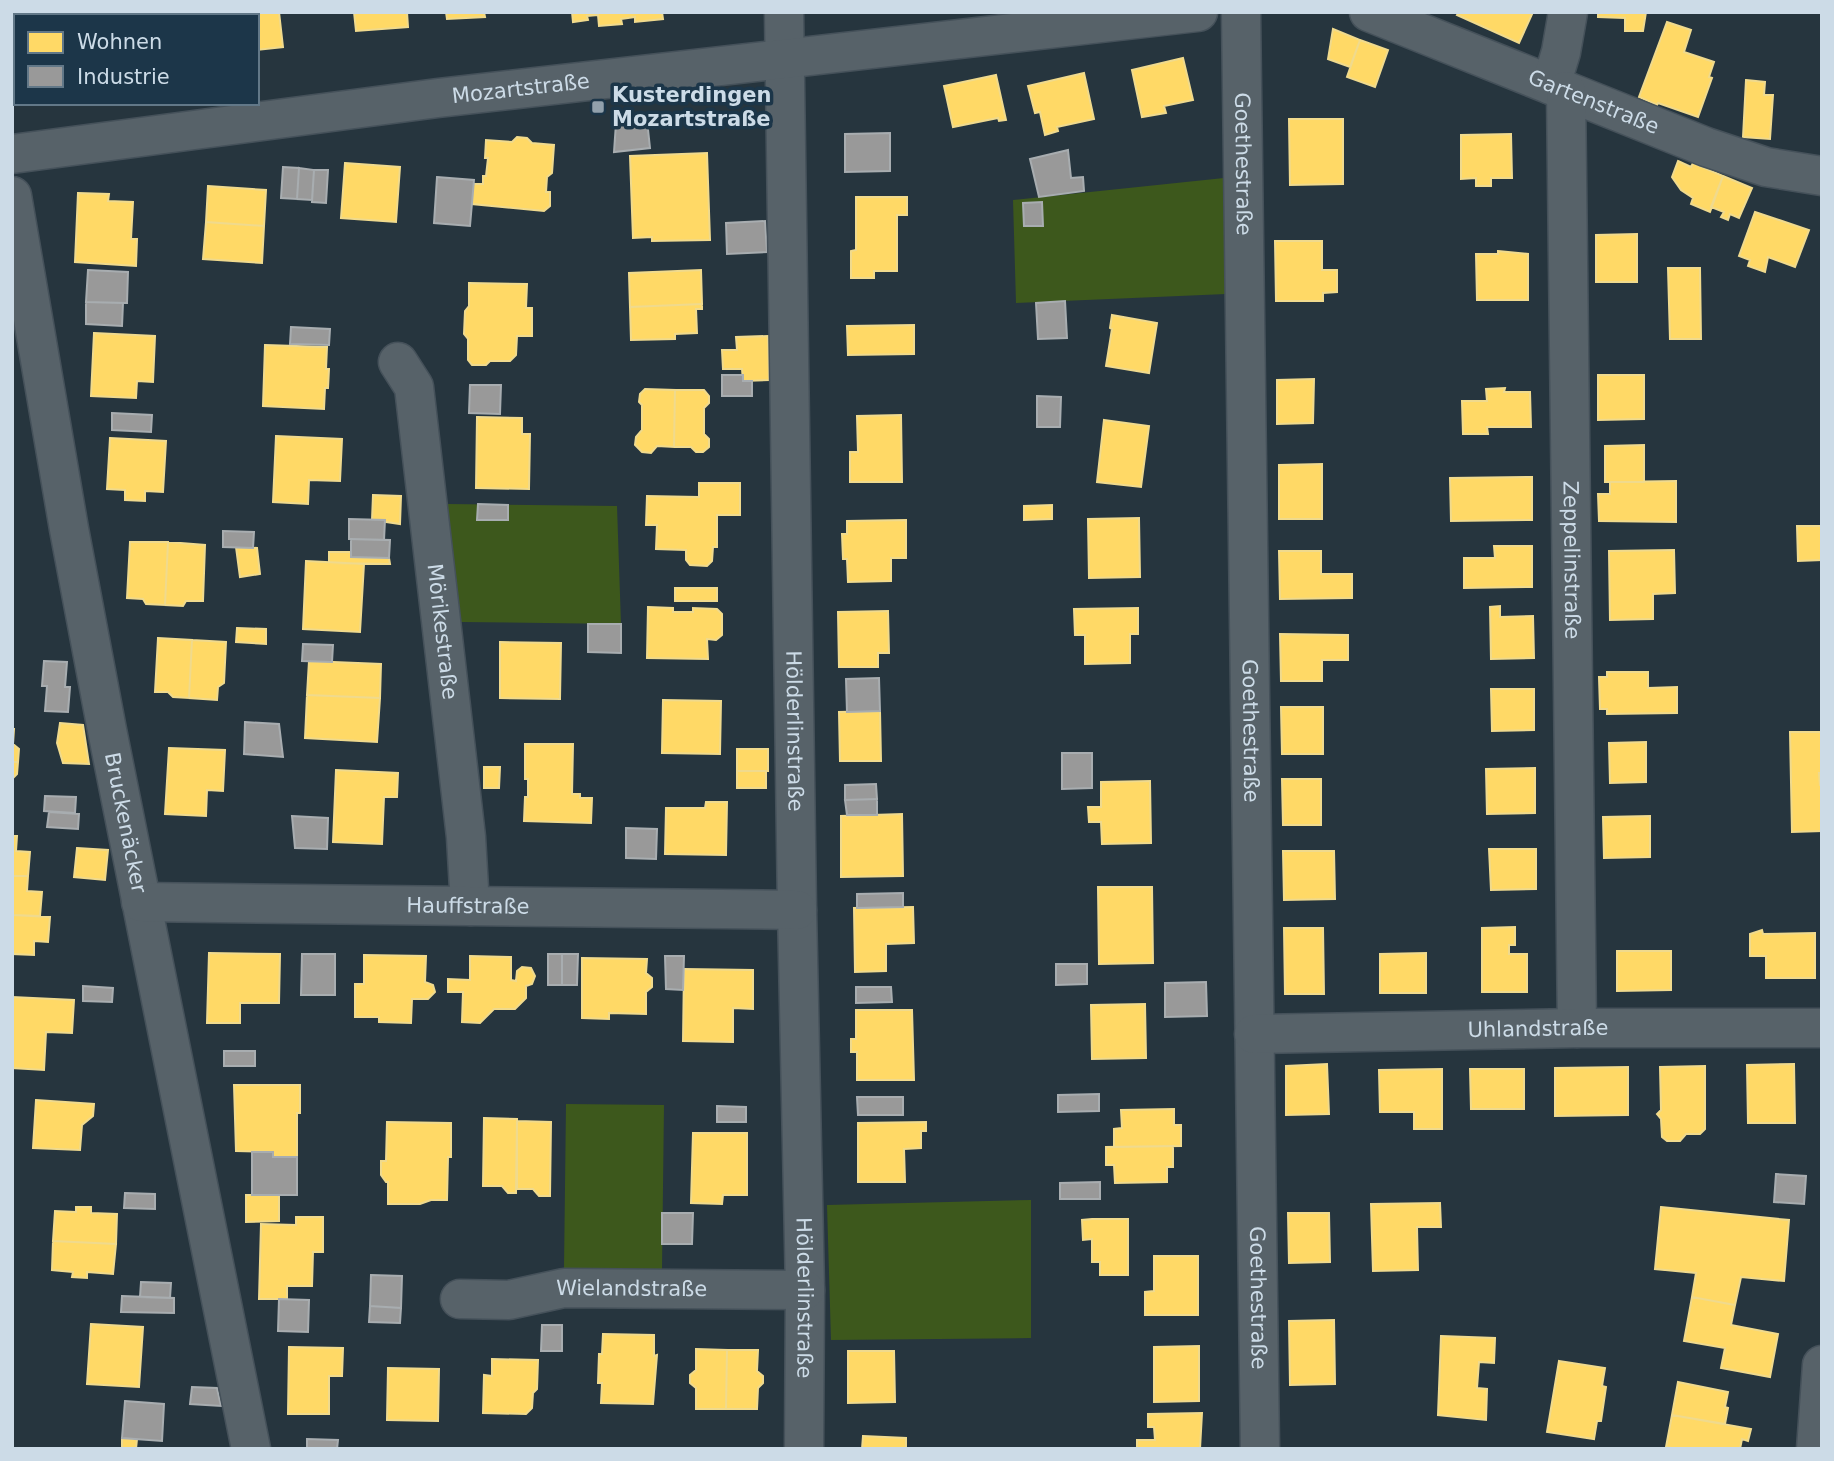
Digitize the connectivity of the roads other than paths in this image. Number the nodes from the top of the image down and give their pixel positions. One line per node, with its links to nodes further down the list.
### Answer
1 (784, 12): 6 (street, Hölderlinstraße)
2 (1198, 12): 6 (street, Mozartstraße)
3 (1241, 12): 18 (street, Goethestraße)
4 (1368, 12): 7 (street, Gartenstraße)
5 (1568, 12): 7 (street, Zeppelinstraße)
6 (786, 59): 8 (street, Mozartstraße); 15 (street, Hölderlinstraße)
7 (1558, 88): 10 (street, Gartenstraße); 16 (street, Zeppelinstraße)
8 (172, 117): 9 (street, Mozartstraße)
9 (12, 154)
10 (1822, 176)
11 (12, 196): 13 (street, Bruckenäcker)
12 (398, 362): 14 (street, Mörikestraße)
13 (141, 902): 14 (street, Hauffstraße); 22 (street, Bruckenäcker)
14 (470, 906): 15 (street, Hauffstraße)
15 (797, 910): 19 (street, Hölderlinstraße)
16 (1577, 1028): 17 (street, Uhlandstraße); 18 (street, Uhlandstraße)
17 (1822, 1028)
18 (1254, 1034): 24 (street, Goethestraße)
19 (805, 1290): 20 (street, Wielandstraße); 23 (street, Hölderlinstraße)
20 (460, 1299)
21 (1822, 1365): 25 (street)
22 (251, 1449)
23 (804, 1449)
24 (1260, 1449)
25 (1816, 1449)

